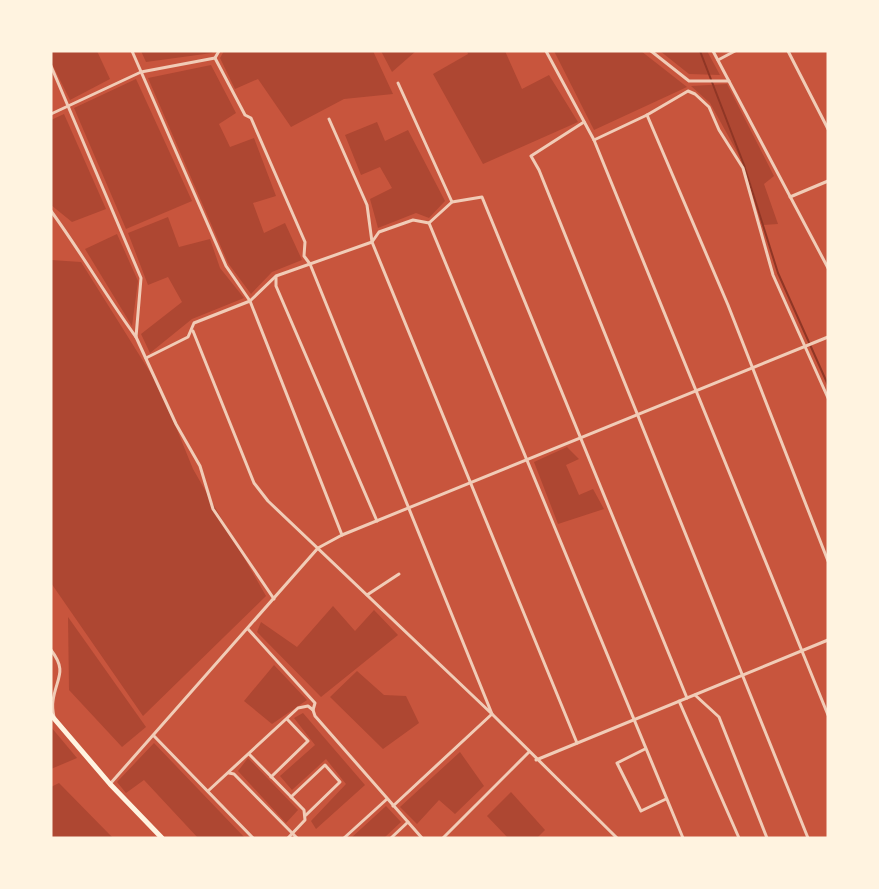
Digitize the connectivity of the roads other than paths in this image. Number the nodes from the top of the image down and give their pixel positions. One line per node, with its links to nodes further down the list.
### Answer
1 (132, 51): 11 (street)
2 (220, 51): 8 (street)
3 (546, 51): 18 (street)
4 (651, 51): 12 (street)
5 (713, 51): 9 (street)
6 (735, 51): 9 (street)
7 (788, 51): 19 (street)
8 (215, 58): 11 (street); 27 (street)
9 (718, 60): 12 (street)
10 (51, 66): 14 (street)
11 (141, 72): 14 (street); 30 (street)
12 (729, 81): 22 (street)
13 (398, 83): 23 (street)
14 (68, 106): 15 (street); 32 (street)
15 (51, 114)
16 (647, 115): 20 (street); 34 (street); 36 (street)
17 (328, 119): 26 (street)
18 (584, 122): 20 (street); 39 (street)
19 (828, 129)
20 (594, 140): 37 (street)
21 (828, 181): 22 (street)
22 (790, 197): 28 (street)
23 (452, 202): 25 (street); 40 (street)
24 (51, 211): 32 (street)
25 (429, 223): 26 (street); 41 (street)
26 (372, 242): 27 (street); 42 (street)
27 (310, 264): 29 (street); 43 (street)
28 (828, 268)
29 (276, 276): 30 (street); 44 (street)
30 (250, 300): 31 (street); 45 (street)
31 (192, 330): 35 (street); 46 (street)
32 (136, 337): 35 (street)
33 (828, 337): 34 (street)
34 (806, 346): 36 (street); 38 (street)
35 (146, 358): 50 (street)
36 (751, 368): 37 (street); 47 (street)
37 (696, 391): 39 (street); 54 (street)
38 (828, 398)
39 (638, 414): 40 (street); 55 (street)
40 (581, 438): 41 (street); 57 (street)
41 (526, 460): 42 (street); 64 (street)
42 (470, 483): 43 (street); 66 (street)
43 (409, 508): 44 (street); 60 (street)
44 (377, 521): 45 (street)
45 (342, 535): 46 (street)
46 (318, 548): 49 (street); 50 (street)
47 (828, 561)
48 (399, 574): 49 (street)
49 (366, 595): 60 (street)
50 (274, 599): 51 (street)
51 (248, 629): 59 (street); 65 (street)
52 (828, 640): 54 (street)
53 (51, 650): 62 (street)
54 (802, 650): 55 (street); 61 (street)
55 (744, 675): 56 (street); 94 (street)
56 (695, 695): 57 (street); 93 (street)
57 (687, 698): 58 (street)
58 (679, 701): 64 (street); 92 (street)
59 (313, 710): 63 (street); 77 (street)
60 (492, 714): 68 (street); 78 (street)
61 (828, 715)
62 (52, 717): 73 (main road)
63 (287, 719): 69 (street); 72 (street)
64 (632, 720): 66 (street); 67 (street)
65 (154, 736): 73 (street); 74 (street)
66 (577, 743): 70 (street)
67 (645, 750): 76 (street); 76 (street)
68 (529, 752): 70 (street); 89 (street)
69 (249, 754): 71 (street); 72 (street)
70 (536, 760): 90 (street)
71 (228, 772): 74 (street); 81 (street)
72 (271, 777): 75 (street)
73 (110, 784): 82 (main road)
74 (208, 791): 83 (street)
75 (291, 797): 79 (street); 79 (street)
76 (666, 798): 91 (street)
77 (387, 799): 78 (street); 86 (street)
78 (393, 806): 80 (street)
79 (306, 815): 81 (street)
80 (408, 822): 87 (street); 88 (street)
81 (292, 834): 84 (street); 85 (street)
82 (162, 838)
83 (253, 838)
84 (288, 838)
85 (297, 838)
86 (344, 838)
87 (391, 838)
88 (422, 838)
89 (443, 838)
90 (617, 838)
91 (683, 838)
92 (739, 838)
93 (767, 838)
94 (808, 838)

